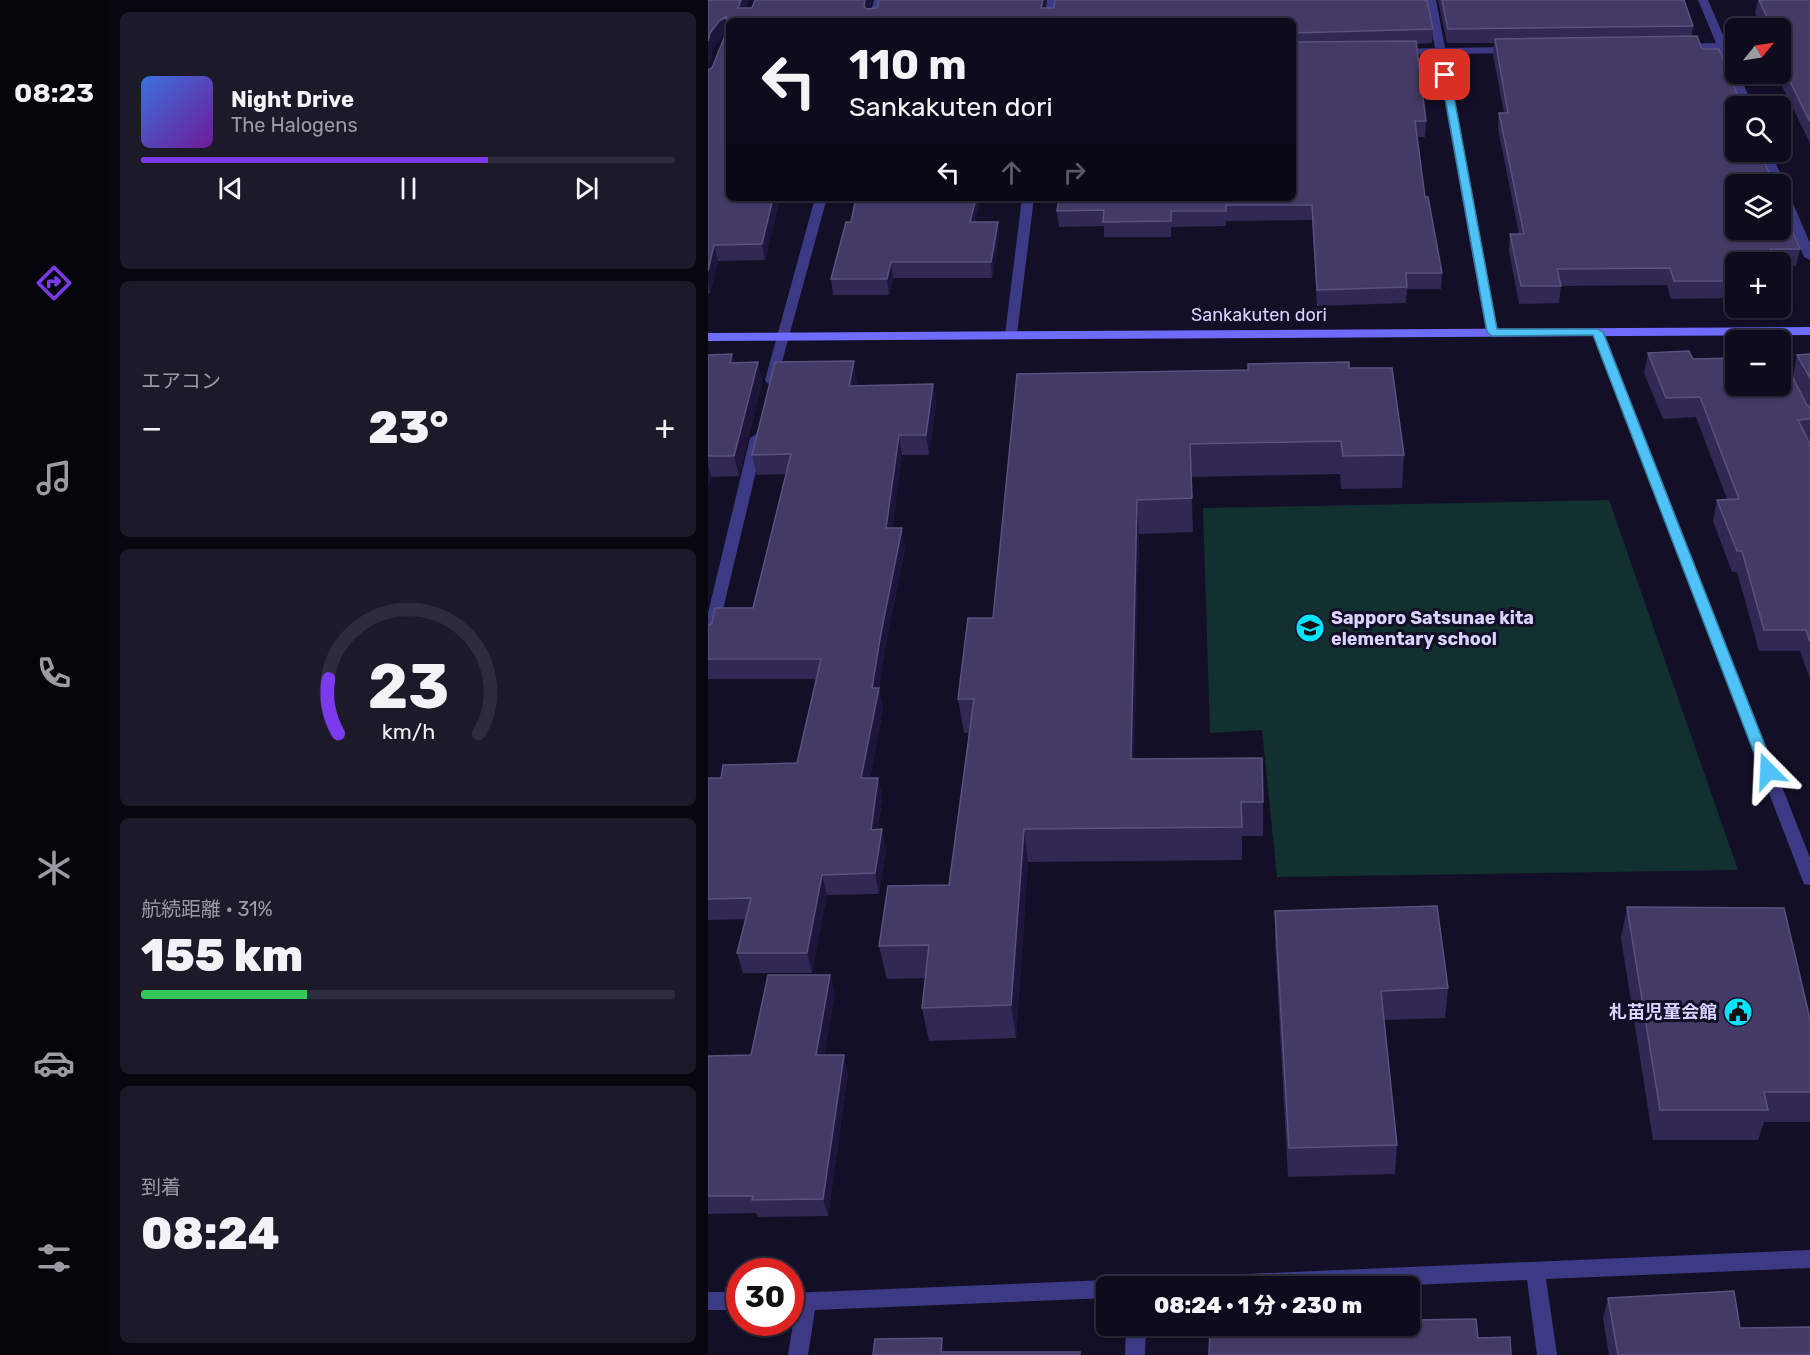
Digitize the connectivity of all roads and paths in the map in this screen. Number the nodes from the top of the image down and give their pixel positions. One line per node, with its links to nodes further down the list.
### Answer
1 (879, 0): 5 (street)
2 (1052, 0): 6 (street)
3 (1431, 0): 10 (street)
4 (1703, 0): 7 (street)
5 (874, 18)
6 (1049, 18)
7 (1722, 46): 8 (street); 12 (street)
8 (1664, 47)
9 (1525, 50): 10 (street)
10 (1441, 51): 11 (street); 18 (street)
11 (1387, 52)
12 (1744, 96)
13 (821, 201): 24 (street)
14 (1028, 201): 21 (street)
15 (1791, 211): 16 (street)
16 (1810, 257)
17 (1810, 331): 20 (street, Sankakuten dori)
18 (1492, 332): 19 (street, Sankakuten dori); 21 (street, Sankakuten dori)
19 (1598, 332): 22 (street, Sankakuten dori); 28 (street)
20 (1791, 333)
21 (1011, 334): 24 (street, Sankakuten dori)
22 (1725, 335)
23 (708, 337): 24 (street, Sankakuten dori)
24 (782, 337): 25 (street)
25 (767, 400)
26 (761, 423): 27 (street)
27 (708, 643)
28 (1810, 879)
29 (1810, 1259): 30 (street)
30 (1535, 1270): 31 (street); 40 (street)
31 (1399, 1276)
32 (1096, 1289): 35 (street)
33 (708, 1301): 34 (street)
34 (726, 1301)
35 (804, 1302)
36 (798, 1336): 38 (street)
37 (1135, 1336): 39 (street)
38 (798, 1355)
39 (1134, 1355)
40 (1547, 1355)

